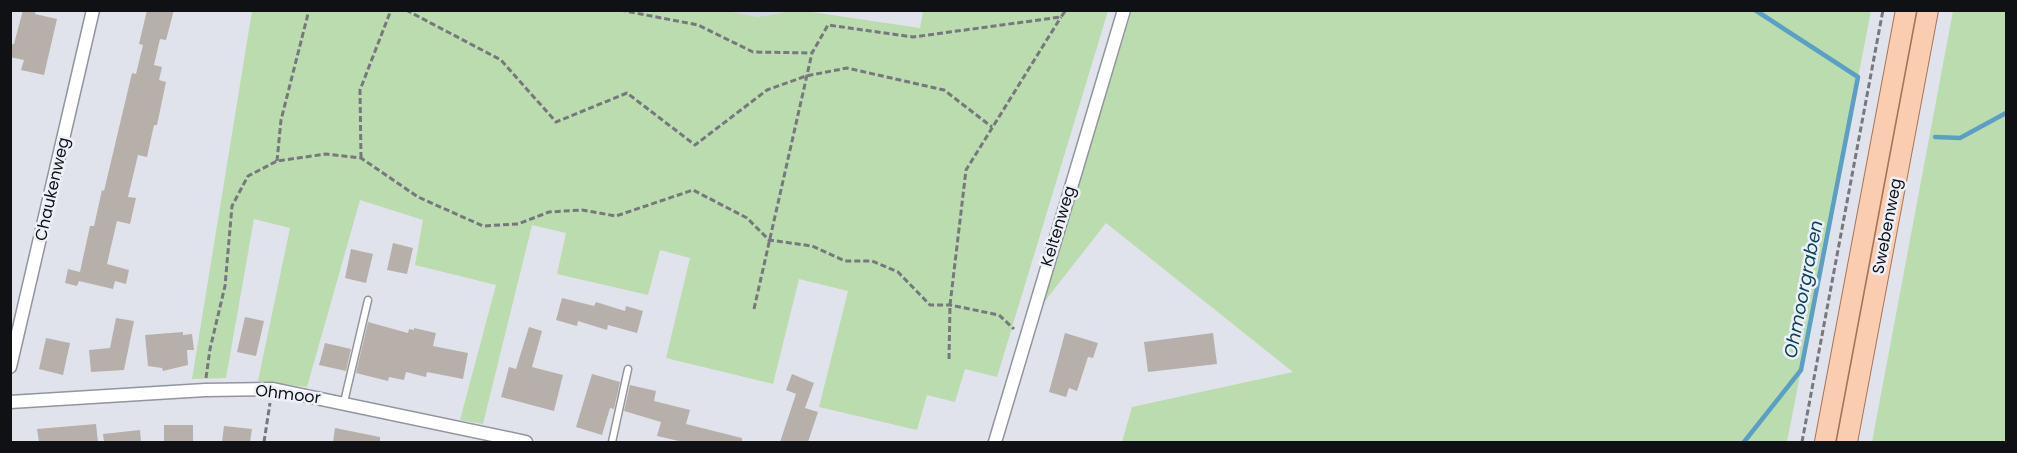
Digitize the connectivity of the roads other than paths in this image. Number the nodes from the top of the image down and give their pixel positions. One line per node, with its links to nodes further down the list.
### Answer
1 (93, 10): 6 (street, Chaukenweg)
2 (1124, 10): 12 (street, Keltenweg)
3 (1906, 10): 13 (main road, Swebenweg)
4 (1928, 10): 14 (main road, Swebenweg)
5 (368, 300): 9 (lane)
6 (10, 367)
7 (627, 369): 11 (lane)
8 (10, 402): 9 (street, Ohmoor)
9 (344, 402): 10 (street, Ohmoor)
10 (526, 442)
11 (612, 442)
12 (995, 442)
13 (1825, 442)
14 (1847, 442)

